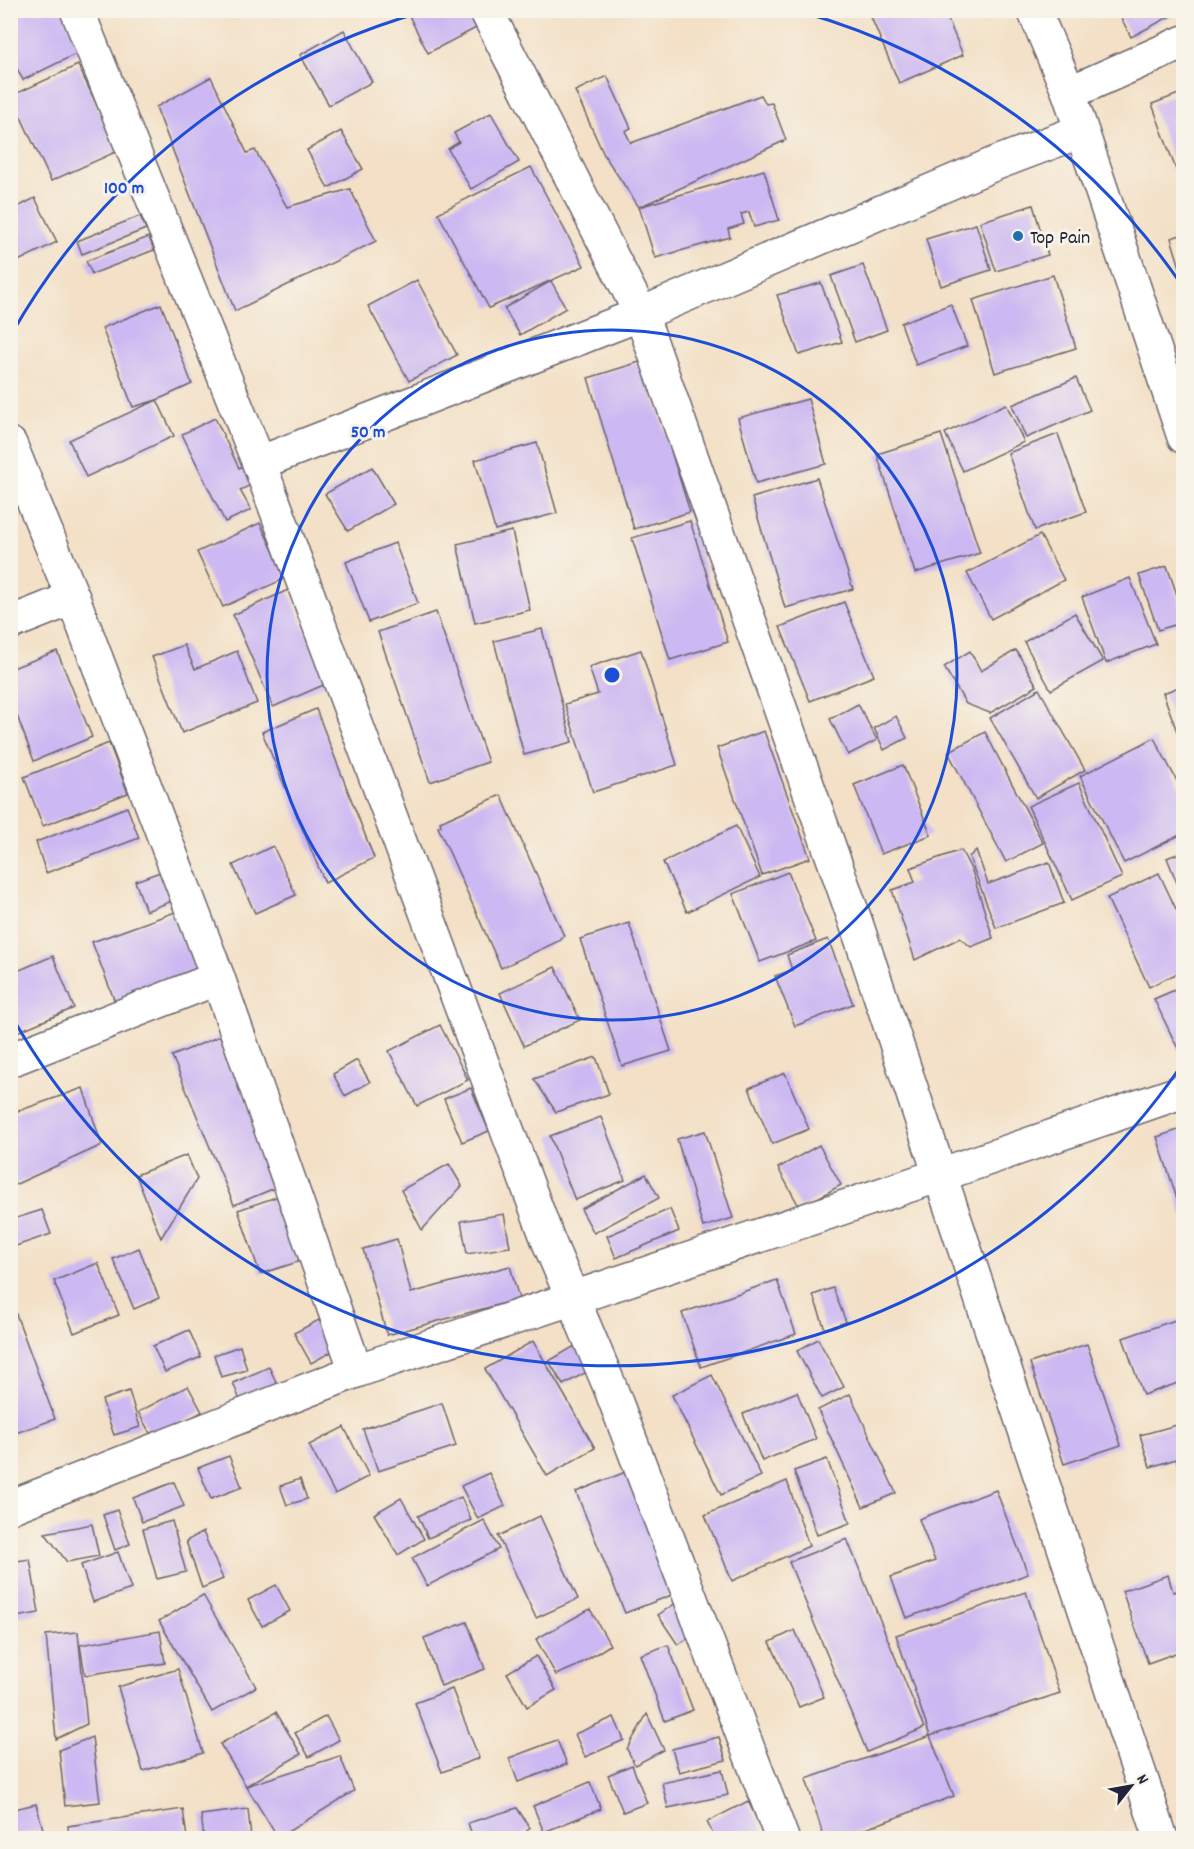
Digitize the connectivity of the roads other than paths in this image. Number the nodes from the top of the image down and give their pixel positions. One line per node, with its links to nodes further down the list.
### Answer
1 (77, 10): 10 (street)
2 (486, 10): 7 (street)
3 (1034, 10): 5 (street)
4 (1184, 42): 5 (street)
5 (1068, 93): 6 (street)
6 (1081, 131): 7 (street); 8 (street)
7 (641, 314): 10 (street); 16 (street)
8 (1181, 423)
9 (10, 444): 11 (street)
10 (259, 463): 17 (street)
11 (73, 598): 12 (street); 13 (street)
12 (10, 623)
13 (218, 978): 14 (street); 18 (street)
14 (10, 1059)
15 (1184, 1091): 16 (street)
16 (940, 1175): 17 (street); 21 (street)
17 (572, 1297): 18 (street); 20 (street)
18 (356, 1371): 19 (street)
19 (10, 1507)
20 (782, 1839)
21 (1161, 1839)

